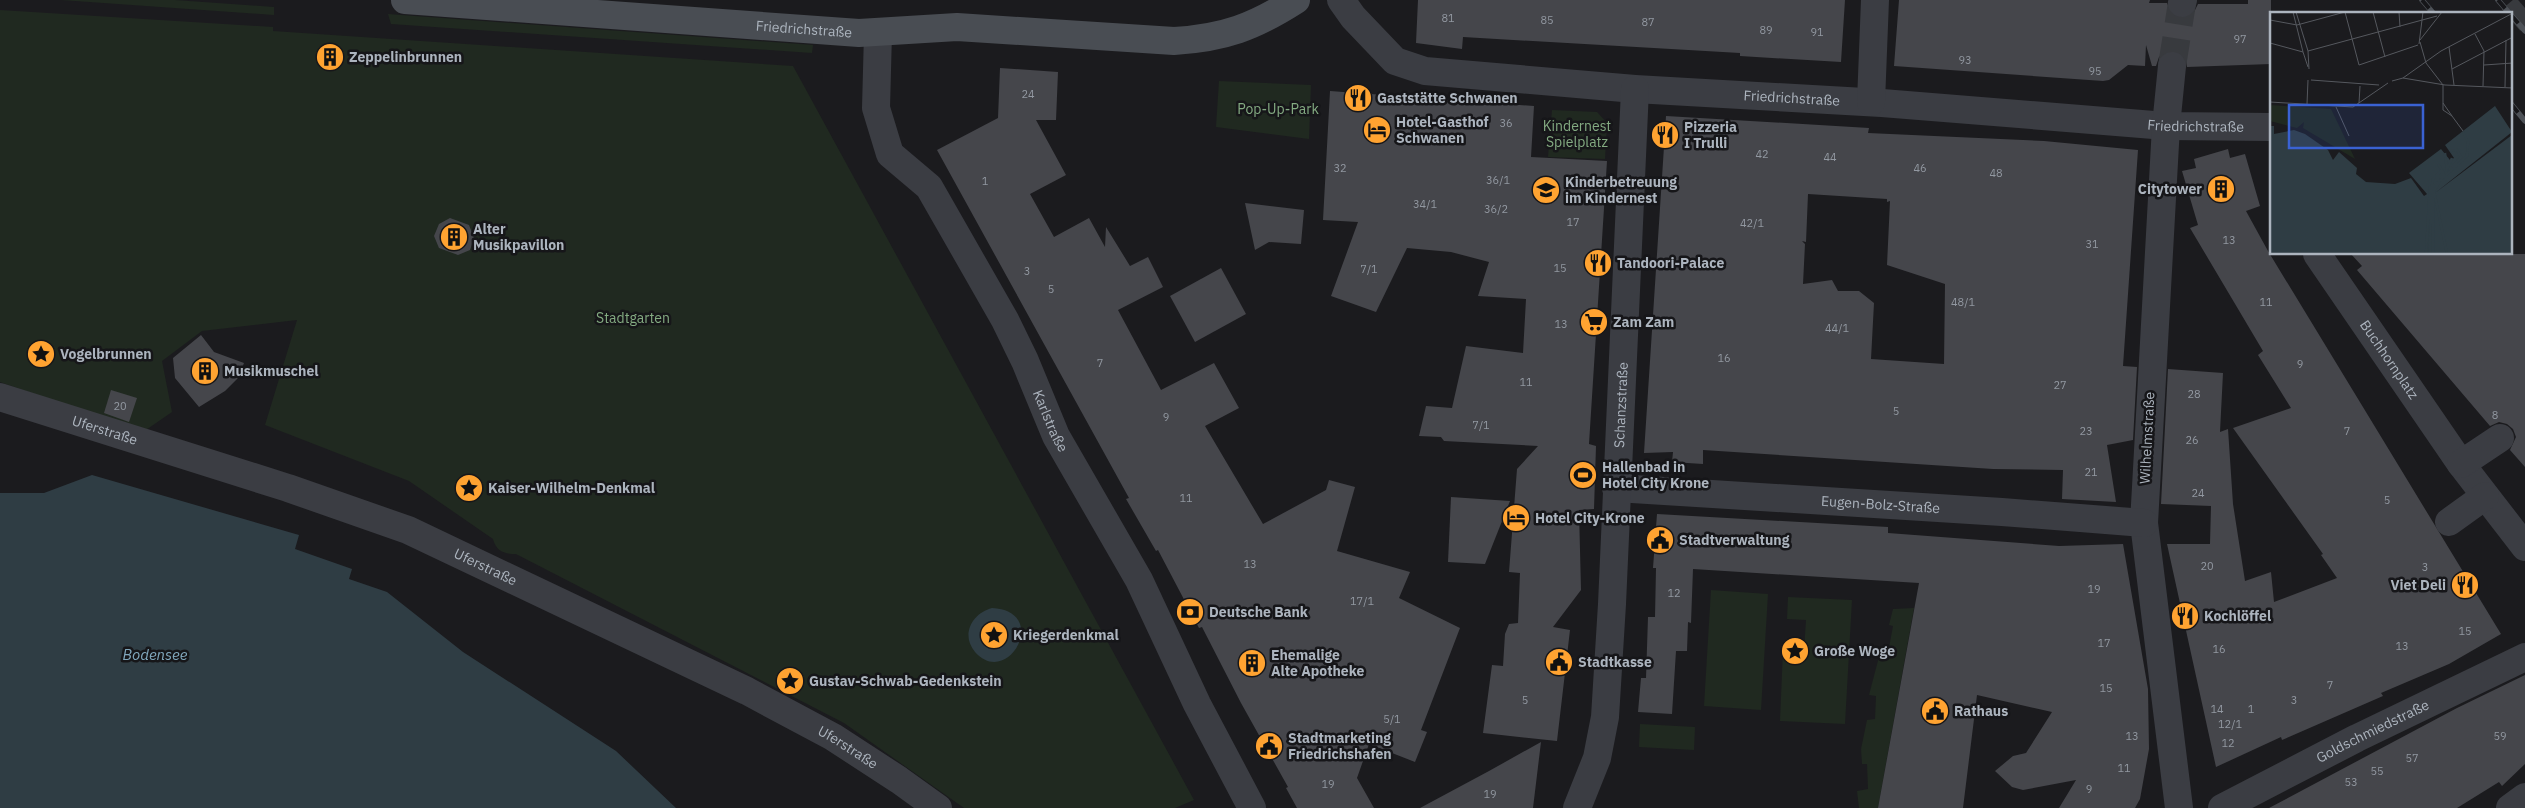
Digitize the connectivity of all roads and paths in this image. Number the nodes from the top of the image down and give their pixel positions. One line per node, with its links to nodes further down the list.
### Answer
1 (405, 0): 5 (main road, Friedrichstraße)
2 (1296, 0): 5 (main road, Friedrichstraße)
3 (1341, 0): 7 (street, Friedrichstraße)
4 (1874, 0): 8 (street)
5 (878, 33): 23 (street, Karlstraße)
6 (2172, 66): 9 (street, Wilhelmstraße)
7 (1635, 89): 8 (street, Friedrichstraße); 15 (street, Schanzstraße)
8 (1871, 102): 9 (street, Friedrichstraße)
9 (2166, 126): 10 (street, Friedrichstraße); 18 (street, Wilhelmstraße)
10 (2270, 127)
11 (2318, 255): 14 (street, Buchhornplatz)
12 (0, 397): 22 (street, Uferstraße)
13 (2500, 438): 14 (street)
14 (2461, 464): 16 (street, Buchhornplatz)
15 (1616, 488): 18 (street, Eugen-Bolz-Straße); 24 (street, Schanzstraße)
16 (2485, 496): 17 (street); 19 (street, Buchhornplatz)
17 (2449, 522)
18 (2144, 523): 25 (street, Wilhelmstraße)
19 (2525, 547)
20 (2525, 657): 26 (street, Goldschmiedstraße)
21 (2525, 797): 27 (street)
22 (938, 808)
23 (1252, 808)
24 (1577, 808)
25 (2179, 808)
26 (2222, 808)
27 (2510, 808)

